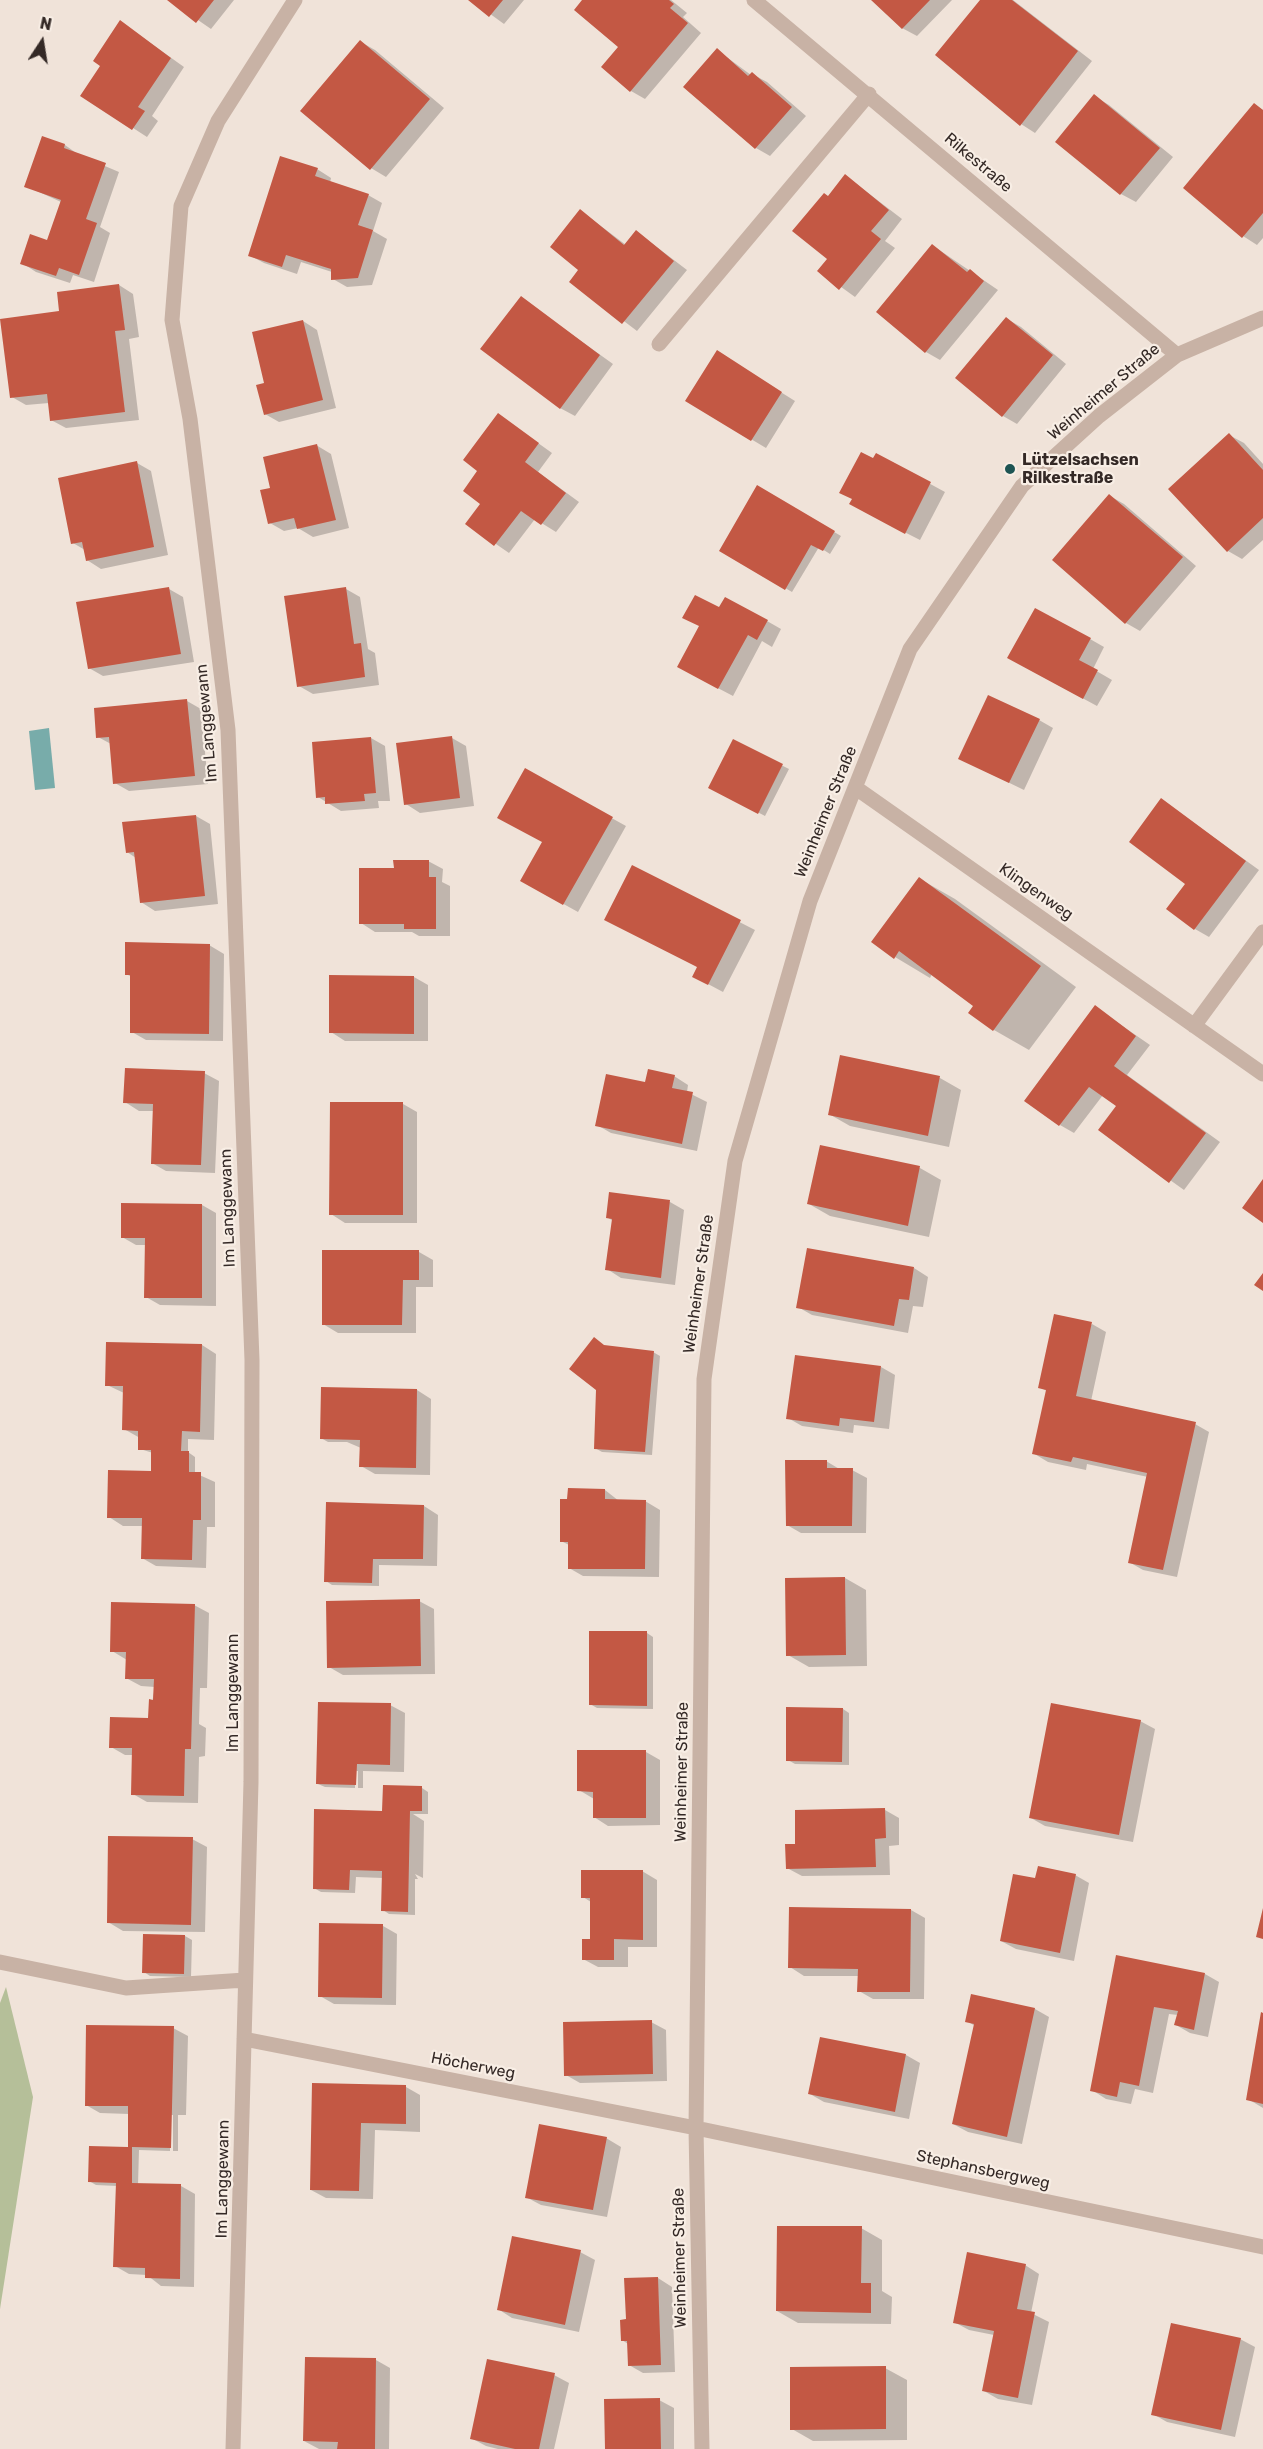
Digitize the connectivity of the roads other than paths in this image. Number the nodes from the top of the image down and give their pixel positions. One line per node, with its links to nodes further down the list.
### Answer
1 (295, 0): 12 (street, Im Langgewann)
2 (754, 0): 3 (street, Rilkestraße)
3 (869, 94): 5 (street); 6 (street, Rilkestraße)
4 (1263, 318): 6 (street, Weinheimer Straße)
5 (659, 344)
6 (1177, 355): 7 (street, Weinheimer Straße)
7 (856, 788): 9 (street, Klingenweg); 14 (street, Weinheimer Straße)
8 (1263, 932): 9 (street)
9 (1194, 1026): 10 (street, Klingenweg)
10 (1263, 1074)
11 (0, 1962): 12 (street)
12 (245, 1980): 13 (street, Im Langgewann)
13 (244, 2039): 14 (street, Höcherweg); 16 (street, Im Langgewann)
14 (696, 2128): 15 (street, Stephansbergweg); 17 (street, Weinheimer Straße)
15 (1263, 2247)
16 (232, 2449)
17 (702, 2449)

